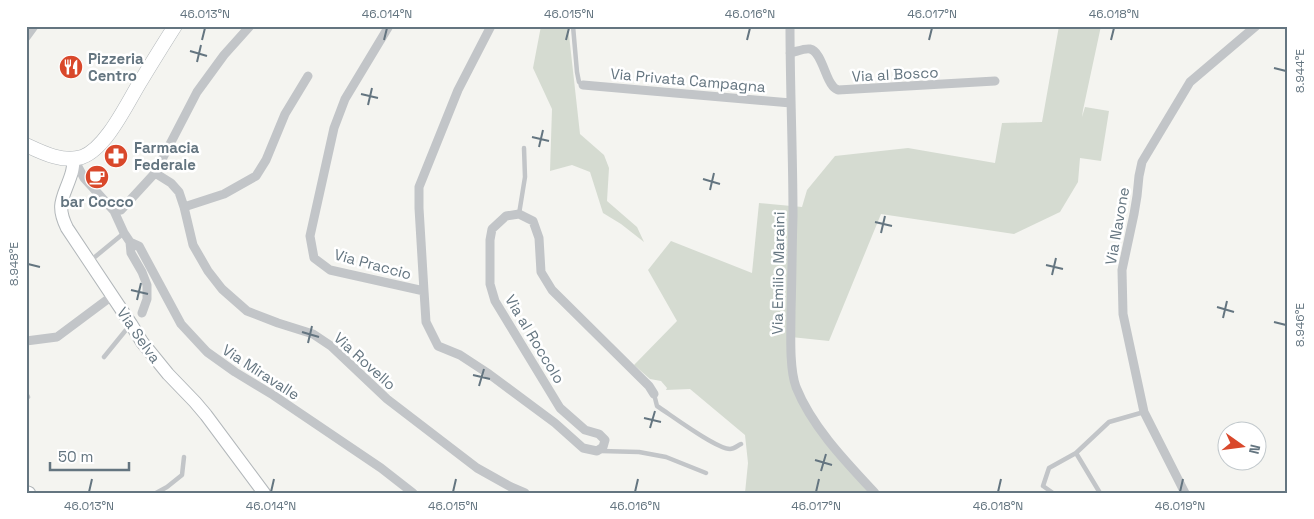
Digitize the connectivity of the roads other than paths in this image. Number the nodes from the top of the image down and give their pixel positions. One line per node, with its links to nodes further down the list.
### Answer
1 (175, 26): 15 (main road)
2 (388, 26): 23 (street, Via Praccio)
3 (491, 26): 23 (street, Via Praccio)
4 (573, 26): 11 (lane)
5 (790, 26): 8 (street, Via Emilio Maraini)
6 (1256, 26): 30 (street, Via Navone)
7 (248, 29): 16 (street)
8 (790, 53): 10 (street, Via al Bosco); 12 (street, Via Emilio Maraini)
9 (308, 76): 17 (street)
10 (996, 81)
11 (583, 85): 12 (street, Via Privata Campagna)
12 (791, 103): 40 (street, Via Emilio Maraini)
13 (26, 145): 15 (main road)
14 (524, 148): 19 (lane)
15 (74, 159): 18 (street); 22 (street, Via Selva)
16 (155, 174): 17 (street, Via Rovello); 18 (street)
17 (184, 207): 39 (street, Via Rovello)
18 (114, 211): 20 (street)
19 (519, 214): 29 (street); 32 (street, Via al Roccolo)
20 (124, 233): 21 (street); 22 (lane)
21 (130, 242): 25 (street); 38 (street, Via Miravalle)
22 (89, 261): 24 (street, Via Selva)
23 (424, 291): 32 (street)
24 (112, 296): 26 (street, Via Selva); 27 (street)
25 (142, 313)
26 (131, 324): 28 (lane); 37 (street, Via Selva)
27 (26, 341)
28 (104, 357)
29 (654, 394): 31 (lane)
30 (1144, 412): 33 (lane); 43 (street, Via Navone)
31 (741, 444)
32 (597, 451): 35 (lane)
33 (1076, 453): 41 (lane); 42 (lane)
34 (184, 457): 36 (lane)
35 (706, 473)
36 (156, 493)
37 (264, 493)
38 (413, 493)
39 (524, 493)
40 (875, 493)
41 (1053, 493)
42 (1100, 493)
43 (1185, 493)

